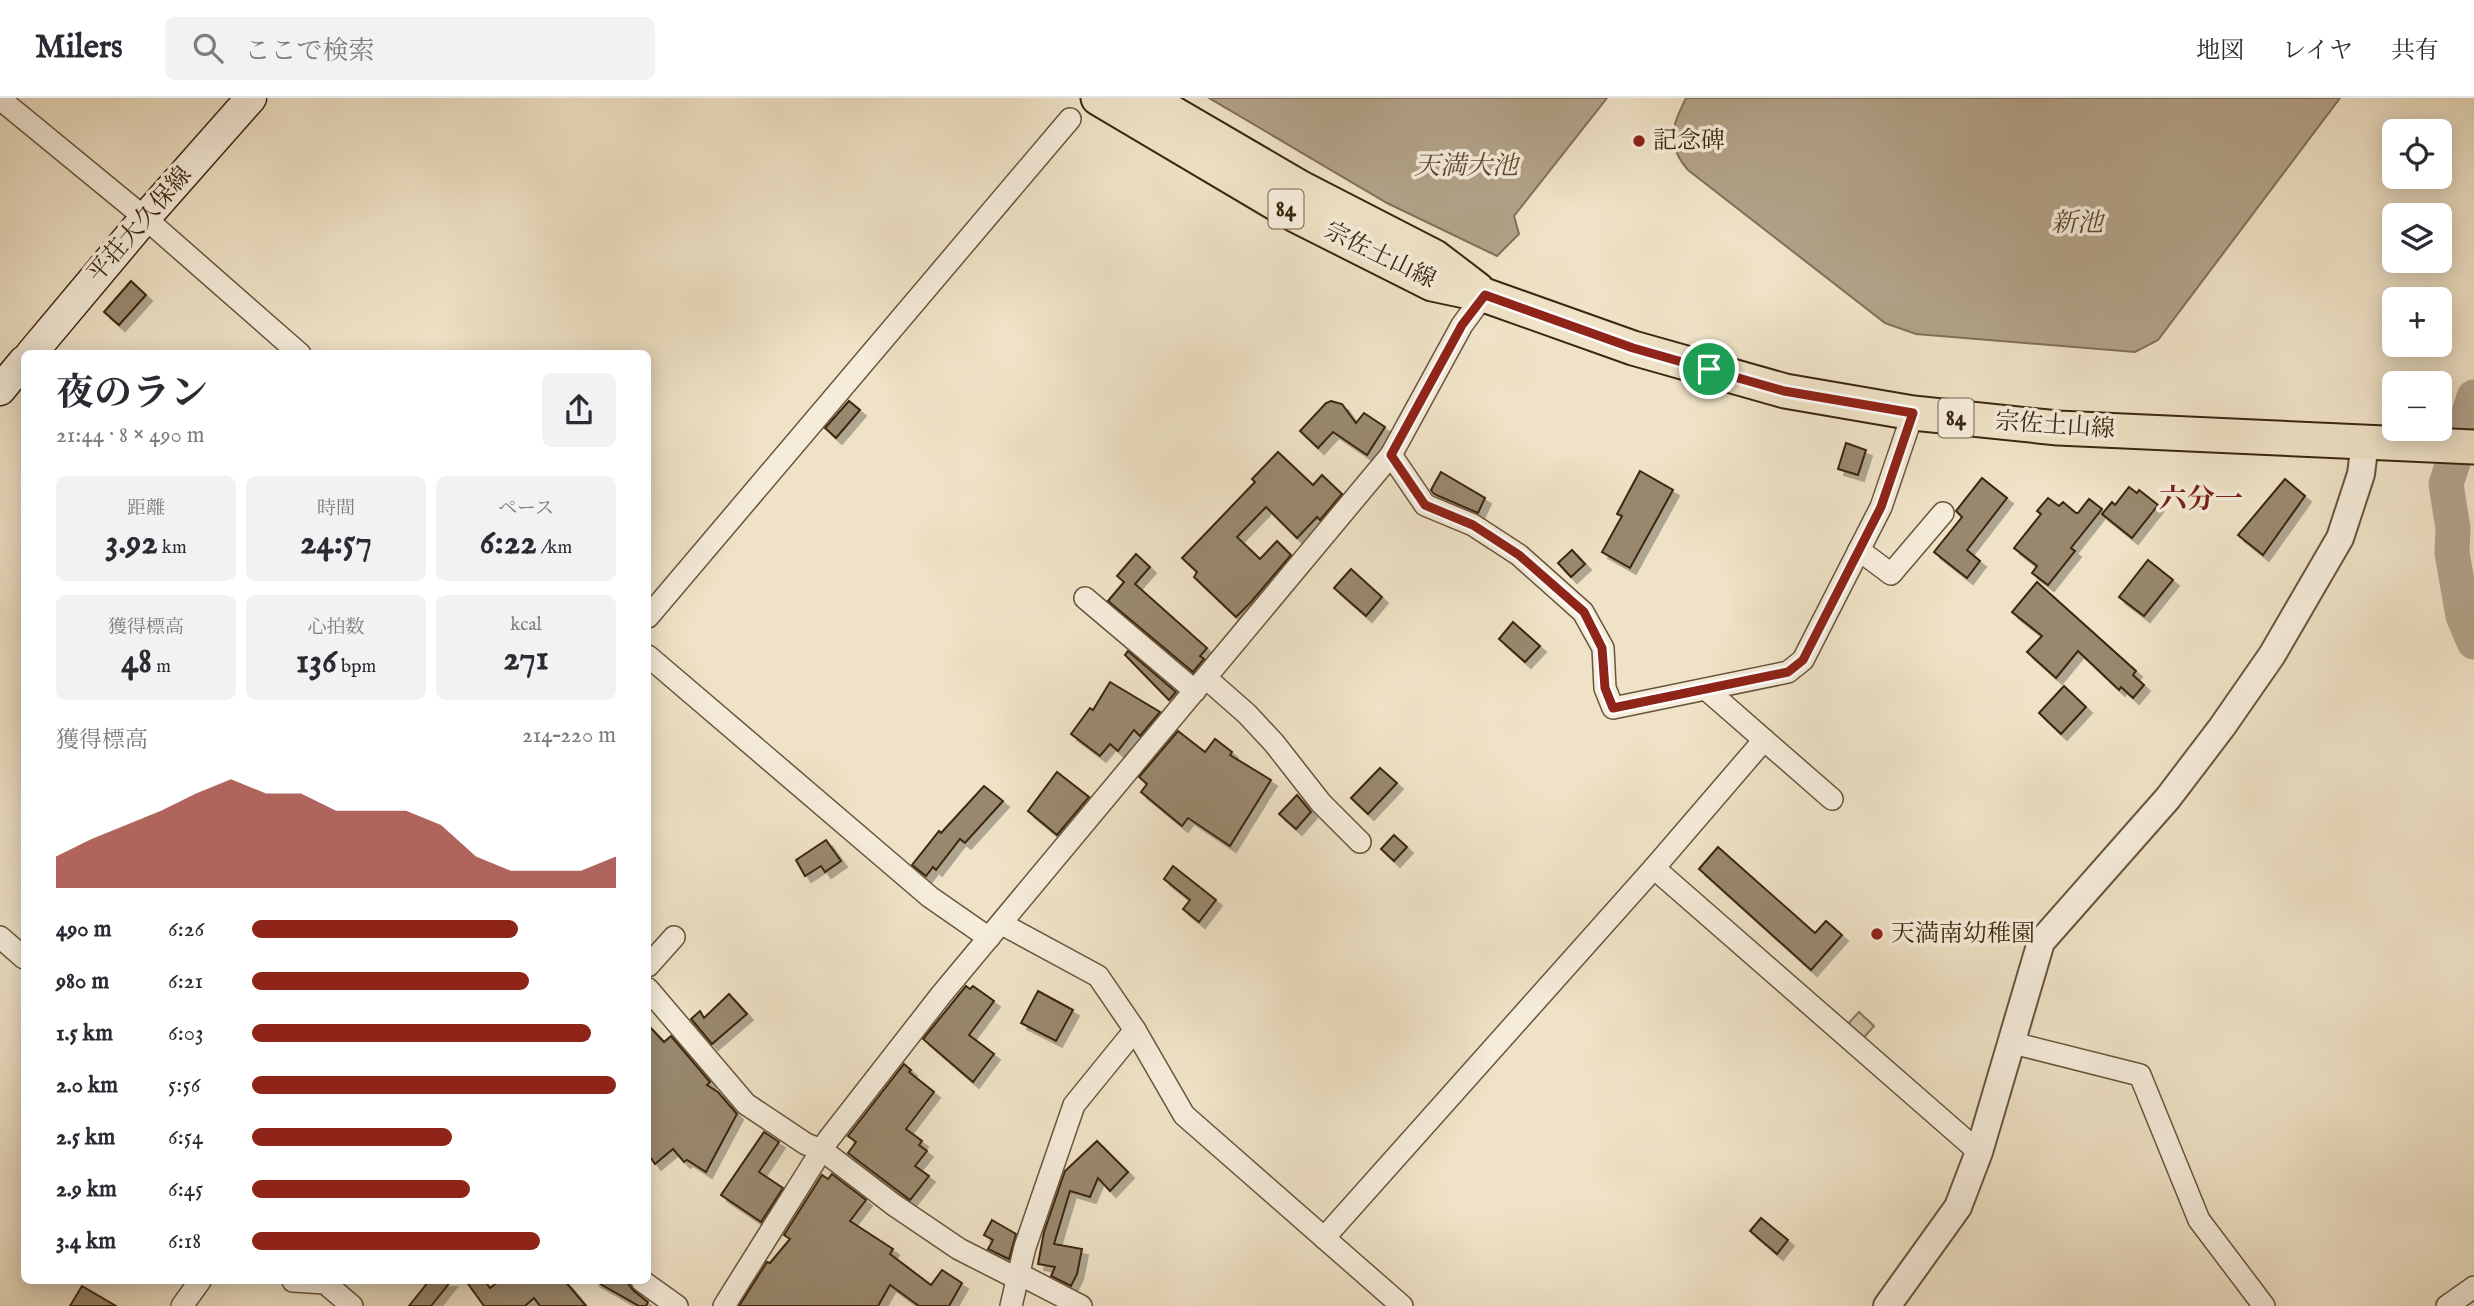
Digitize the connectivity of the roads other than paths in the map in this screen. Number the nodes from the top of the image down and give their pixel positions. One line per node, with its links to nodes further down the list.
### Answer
1 (251, 98): 6 (main road, 平荘大久保線)
2 (1098, 98): 7 (main road, 宗佐土山線 / 84)
3 (1147, 98): 7 (main road, 宗佐土山線 / 84)
4 (0, 99): 6 (street)
5 (1070, 119): 19 (street)
6 (145, 218): 8 (main road, 平荘大久保線); 9 (street)
7 (1485, 295): 12 (main road, 宗佐土山線 / 84); 15 (street)
8 (34, 350)
9 (295, 350)
10 (21, 365): 11 (main road)
11 (0, 390)
12 (1913, 413): 13 (main road, 宗佐土山線 / 84); 17 (street)
13 (2365, 442): 14 (main road, 宗佐土山線 / 84); 34 (street)
14 (2459, 446)
15 (1391, 455): 21 (street); 22 (street)
16 (1943, 513): 17 (street)
17 (1859, 550): 22 (street)
18 (1085, 598): 21 (street)
19 (651, 613)
20 (651, 659): 27 (street)
21 (1200, 685): 25 (street); 27 (street)
22 (1707, 690): 23 (street)
23 (1765, 740): 24 (street); 26 (street)
24 (1832, 799)
25 (1360, 842)
26 (1654, 868): 36 (street); 37 (street)
27 (995, 931): 33 (street); 35 (street)
28 (0, 937): 30 (street)
29 (674, 937): 31 (street)
30 (21, 955)
31 (651, 963)
32 (651, 993): 35 (street)
33 (1135, 1030): 37 (street); 38 (street)
34 (2013, 1043): 36 (street); 51 (street)
35 (822, 1150): 38 (street); 47 (street)
36 (1979, 1153): 43 (street)
37 (1324, 1238): 50 (street)
38 (1018, 1277): 48 (street); 49 (street)
39 (198, 1284): 44 (street)
40 (326, 1284): 45 (street)
41 (646, 1284): 46 (street)
42 (2474, 1287): 52 (street)
43 (1893, 1304)
44 (182, 1306)
45 (352, 1306)
46 (677, 1306)
47 (724, 1306)
48 (1011, 1306)
49 (1081, 1306)
50 (1402, 1306)
51 (2264, 1306)
52 (2447, 1306)

